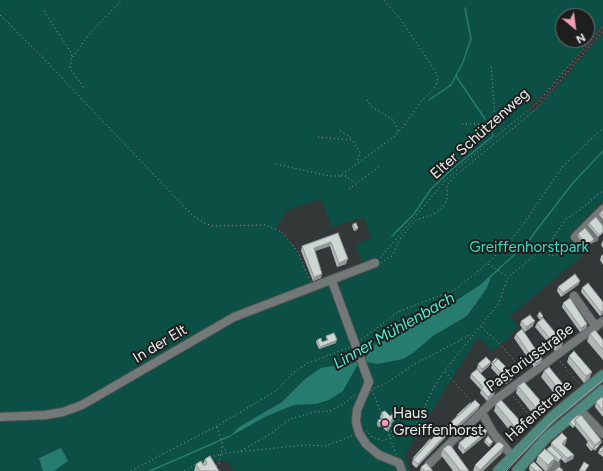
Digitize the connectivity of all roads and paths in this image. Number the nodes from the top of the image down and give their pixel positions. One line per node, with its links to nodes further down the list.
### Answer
1 (122, 0): 7 (path)
2 (384, 0): 14 (path)
3 (44, 11): 7 (path)
4 (0, 15): 36 (path)
5 (603, 26): 32 (path, Elter Schützenweg)
6 (603, 31): 32 (path)
7 (72, 57): 9 (path)
8 (491, 64): 11 (path)
9 (84, 88)
10 (367, 100): 14 (path)
11 (462, 124)
12 (603, 128): 33 (path)
13 (340, 131): 16 (path)
14 (399, 132): 18 (path)
15 (318, 137): 16 (path)
16 (352, 140): 18 (path)
17 (276, 164): 20 (path)
18 (357, 164): 20 (path)
19 (381, 165): 21 (path)
20 (340, 176): 21 (path)
21 (356, 184): 22 (path)
22 (349, 189)
23 (603, 190): 31 (path)
24 (603, 208): 25 (street)
25 (596, 216): 26 (street); 27 (street)
26 (603, 224)
27 (585, 227): 28 (street); 29 (street)
28 (575, 237): 30 (street); 31 (path)
29 (594, 238)
30 (584, 247)
31 (543, 249): 34 (path)
32 (377, 264): 35 (street)
33 (487, 264): 34 (path); 42 (path)
34 (508, 277): 39 (path)
35 (332, 281): 36 (street, In der Elt); 42 (street)
36 (312, 288): 56 (street, In der Elt)
37 (574, 296): 40 (street, Pastoriusstraße)
38 (603, 321): 40 (street, Pastoriusstraße)
39 (481, 327): 41 (path); 46 (path)
40 (596, 327): 43 (street, Pastoriusstraße)
41 (473, 333): 44 (path); 49 (path)
42 (355, 345): 49 (street); 59 (path)
43 (556, 356): 46 (street, Pastoriusstraße); 48 (path)
44 (445, 371): 55 (path); 64 (path)
45 (603, 375): 70 (main road, Hafenstraße)
46 (527, 377): 50 (street, Pastoriusstraße)
47 (563, 385): 52 (path)
48 (581, 387)
49 (369, 390): 54 (path); 61 (street); 66 (path)
50 (508, 390): 55 (street, Pastoriusstraße); 58 (path)
51 (603, 390): 53 (main road, Hafenstraße)
52 (571, 395)
53 (579, 409): 63 (street); 74 (main road, Hafenstraße)
54 (386, 413)
55 (482, 413): 70 (street, Pastoriusstraße); 72 (street, Pastoriusstraße)
56 (0, 417)
57 (393, 418): 62 (path)
58 (536, 424)
59 (217, 426): 65 (path); 75 (path)
60 (387, 431): 62 (path)
61 (359, 433): 64 (path); 66 (path); 71 (street)
62 (389, 434): 64 (path)
63 (603, 434)
64 (390, 438): 71 (path)
65 (223, 446): 67 (path); 68 (path)
66 (241, 451): 67 (path)
67 (227, 453): 68 (path)
68 (221, 454): 73 (path); 76 (path)
69 (546, 454): 79 (street)
70 (512, 456): 78 (main road, Hafenstraße)
71 (399, 463): 77 (street)
72 (429, 464)
73 (215, 467)
74 (520, 470)
75 (131, 471)
76 (184, 471)
77 (402, 471)
78 (498, 471)
79 (550, 471)

